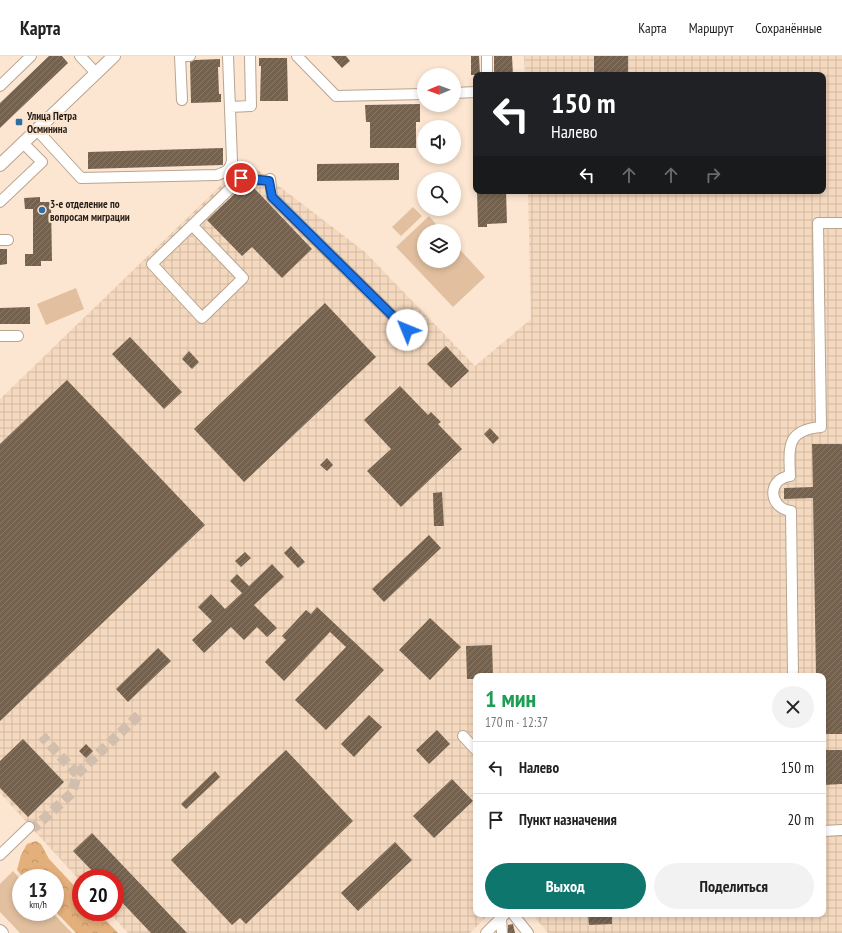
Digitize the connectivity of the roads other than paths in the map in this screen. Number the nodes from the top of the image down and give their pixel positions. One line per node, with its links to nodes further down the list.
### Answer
1 (31, 56): 12 (street)
2 (114, 56): 11 (main road)
3 (180, 56): 4 (street); 16 (street)
4 (190, 56)
5 (228, 56): 17 (street)
6 (250, 56): 17 (street)
7 (297, 56): 15 (street)
8 (486, 56): 10 (street)
9 (86, 58): 11 (street)
10 (487, 72)
11 (96, 73): 18 (main road)
12 (0, 86)
13 (473, 92): 14 (street)
14 (461, 93)
15 (417, 94)
16 (182, 100)
17 (230, 107): 18 (street)
18 (37, 130): 19 (main road)
19 (23, 142): 20 (main road); 21 (street)
20 (0, 165)
21 (0, 202)
22 (842, 223): 27 (street)
23 (192, 225): 23 (street); 26 (street)
24 (0, 336): 25 (street)
25 (18, 336)
26 (418, 341)
27 (794, 673)
28 (462, 736): 29 (street)
29 (473, 747)
30 (30, 827): 33 (street)
31 (842, 830): 32 (street)
32 (826, 831)
33 (0, 855)
34 (502, 917): 38 (street)
35 (503, 917): 39 (street)
36 (515, 917): 37 (street)
37 (527, 932)
38 (486, 933)
39 (502, 933)

